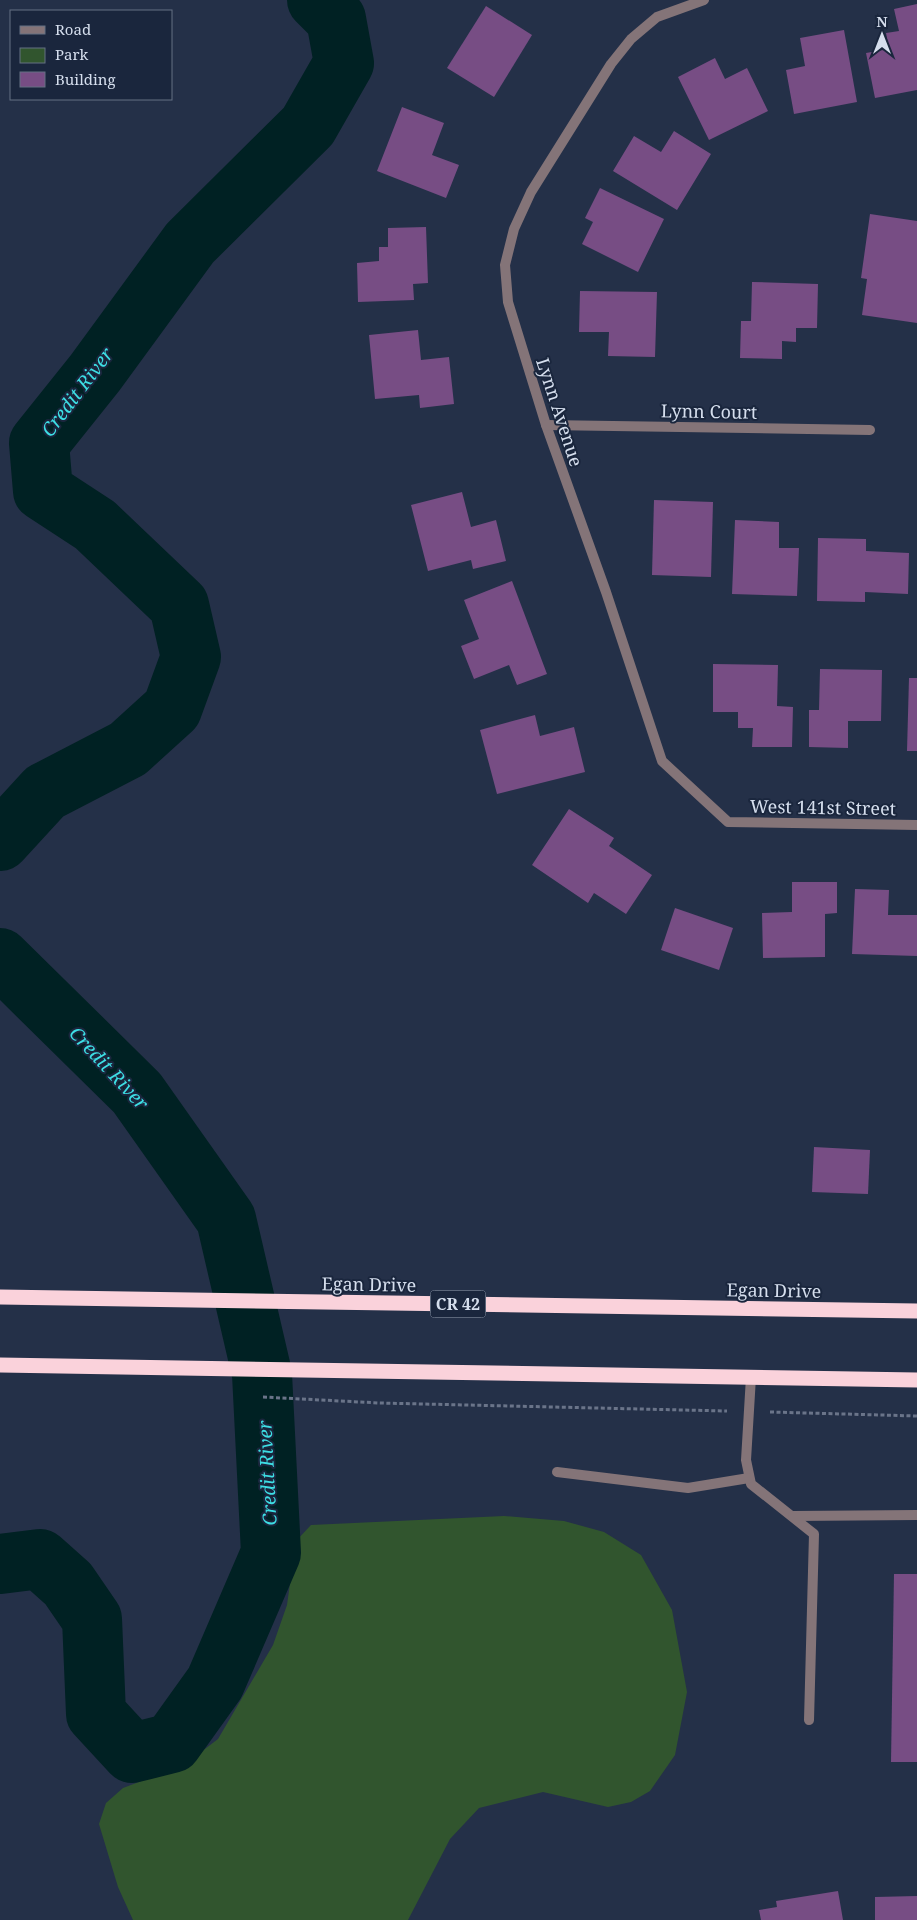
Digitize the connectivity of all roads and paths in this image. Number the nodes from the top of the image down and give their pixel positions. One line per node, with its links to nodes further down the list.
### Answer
1 (704, 0): 2 (street, Lynn Avenue)
2 (546, 425): 3 (street, Lynn Court); 4 (street, Lynn Avenue)
3 (870, 430)
4 (728, 822): 5 (street, West 141st Street)
5 (917, 825)
6 (0, 1297): 7 (highway, Egan Drive / CR 42)
7 (917, 1312)
8 (0, 1366): 9 (highway)
9 (750, 1377): 10 (highway); 12 (street)
10 (917, 1380)
11 (302, 1398): 12 (path)
12 (749, 1412): 13 (path); 15 (street)
13 (917, 1416)
14 (556, 1472): 15 (street)
15 (749, 1478): 17 (street)
16 (917, 1515): 17 (street)
17 (793, 1516): 18 (street)
18 (809, 1720)

